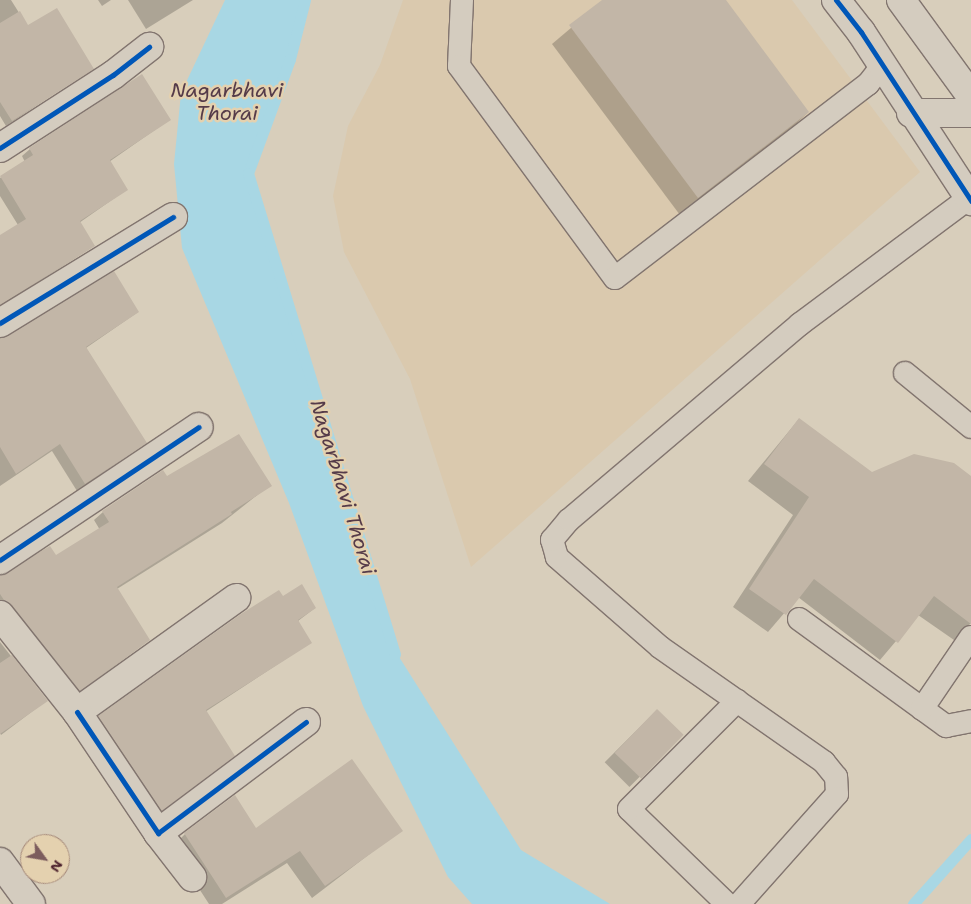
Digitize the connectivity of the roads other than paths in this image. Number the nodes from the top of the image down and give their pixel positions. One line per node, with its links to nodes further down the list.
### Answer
1 (462, 0): 5 (lane)
2 (836, 0): 5 (main road)
3 (901, 0): 6 (main road)
4 (149, 47): 9 (main road)
5 (882, 66): 7 (main road)
6 (971, 96)
7 (911, 113): 8 (main road); 10 (main road)
8 (971, 113)
9 (0, 148)
10 (970, 200): 21 (lane)
11 (173, 217): 12 (main road)
12 (0, 323)
13 (904, 373): 15 (lane)
14 (199, 427): 16 (main road)
15 (971, 427)
16 (0, 560)
17 (236, 598): 23 (main road)
18 (0, 615): 23 (main road)
19 (799, 619): 22 (lane)
20 (971, 637): 22 (lane)
21 (737, 701): 30 (lane); 31 (lane)
22 (922, 709): 24 (lane)
23 (77, 712): 26 (main road)
24 (971, 721)
25 (306, 722): 26 (main road)
26 (158, 833): 28 (main road)
27 (0, 862): 29 (main road)
28 (192, 877)
29 (31, 904)
30 (727, 904)
31 (739, 904)

